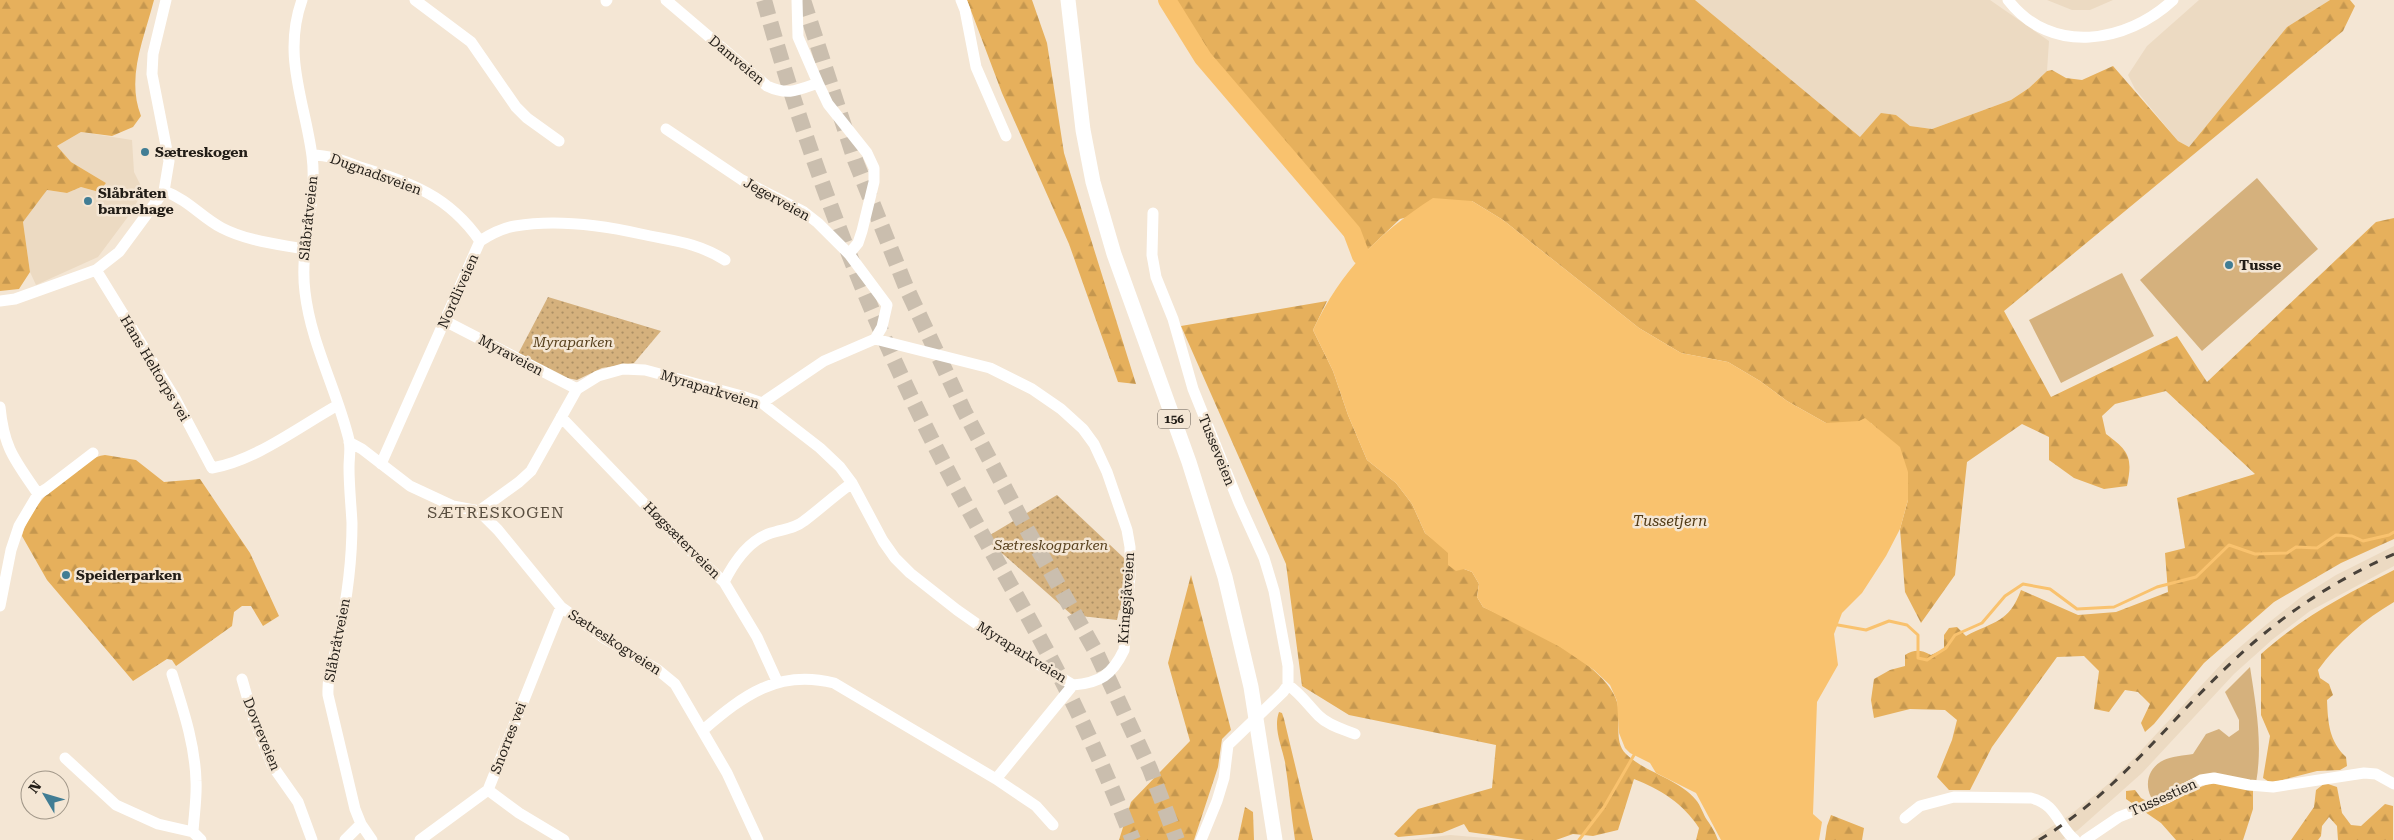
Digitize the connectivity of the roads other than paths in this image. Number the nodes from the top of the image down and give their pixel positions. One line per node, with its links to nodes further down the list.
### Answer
1 (166, 0): 15 (street)
2 (302, 0): 14 (street, Slåbråtveien)
3 (415, 0): 13 (street)
4 (666, 0): 10 (street, Damveien)
5 (797, 0): 10 (street)
6 (961, 0): 12 (street)
7 (1068, 0): 63 (main road, 156)
8 (2008, 0): 9 (street)
9 (2173, 0)
10 (818, 83): 19 (street)
11 (666, 129): 19 (street, Jegerveien)
12 (1006, 136)
13 (559, 141)
14 (312, 155): 17 (street, Dugnadsveien); 18 (street, Slåbråtveien)
15 (164, 191): 18 (street); 21 (street)
16 (1153, 213): 43 (street, Tusseveien)
17 (480, 240): 20 (street, Nordliveien); 23 (street, Nordliveien)
18 (304, 249): 27 (street, Slåbråtveien)
19 (849, 254): 24 (street, Jegerveien)
20 (725, 260)
21 (96, 270): 22 (street); 27 (street, Hans Heltorps vei)
22 (0, 301)
23 (444, 321): 25 (street, Myraveien); 32 (street, Nordliveien)
24 (875, 339): 26 (street); 42 (street, Kringsjåveien)
25 (577, 389): 26 (street, Myraparkveien); 29 (street, Myraparkveien)
26 (762, 403): 33 (street, Myraparkveien)
27 (338, 404): 30 (street, Slåbråtveien)
28 (0, 407): 34 (street)
29 (561, 417): 35 (street, Myraparkveien); 36 (street, Høgsæterveien)
30 (349, 442): 32 (street); 51 (street, Slåbråtveien)
31 (93, 453): 34 (street)
32 (381, 464): 35 (street)
33 (852, 483): 36 (street); 42 (street, Myraparkveien)
34 (38, 494): 37 (street)
35 (479, 511): 38 (street, Sætreskogveien)
36 (724, 582): 41 (street, Høgsæterveien)
37 (0, 606)
38 (560, 607): 44 (street, Sætreskogveien); 49 (street, Snorres vei)
39 (172, 674): 53 (street)
40 (242, 679): 57 (street, Dovreveien)
41 (777, 681): 44 (street); 47 (street)
42 (1073, 684): 47 (street)
43 (1286, 689): 45 (street); 62 (street)
44 (703, 730): 54 (street, Sætreskogveien)
45 (1355, 734)
46 (65, 758): 53 (street)
47 (996, 779): 52 (street)
48 (2394, 784): 64 (street, Tussestien)
49 (488, 790): 60 (street, Snorres vei); 61 (street)
50 (1905, 818): 55 (street)
51 (361, 824): 58 (street); 59 (street, Slåbråtveien)
52 (1053, 825)
53 (193, 832): 56 (street)
54 (754, 838)
55 (2073, 839)
56 (202, 840)
57 (312, 840)
58 (345, 840)
59 (372, 840)
60 (420, 840)
61 (564, 840)
62 (1201, 840)
63 (1274, 840)
64 (2085, 840)

